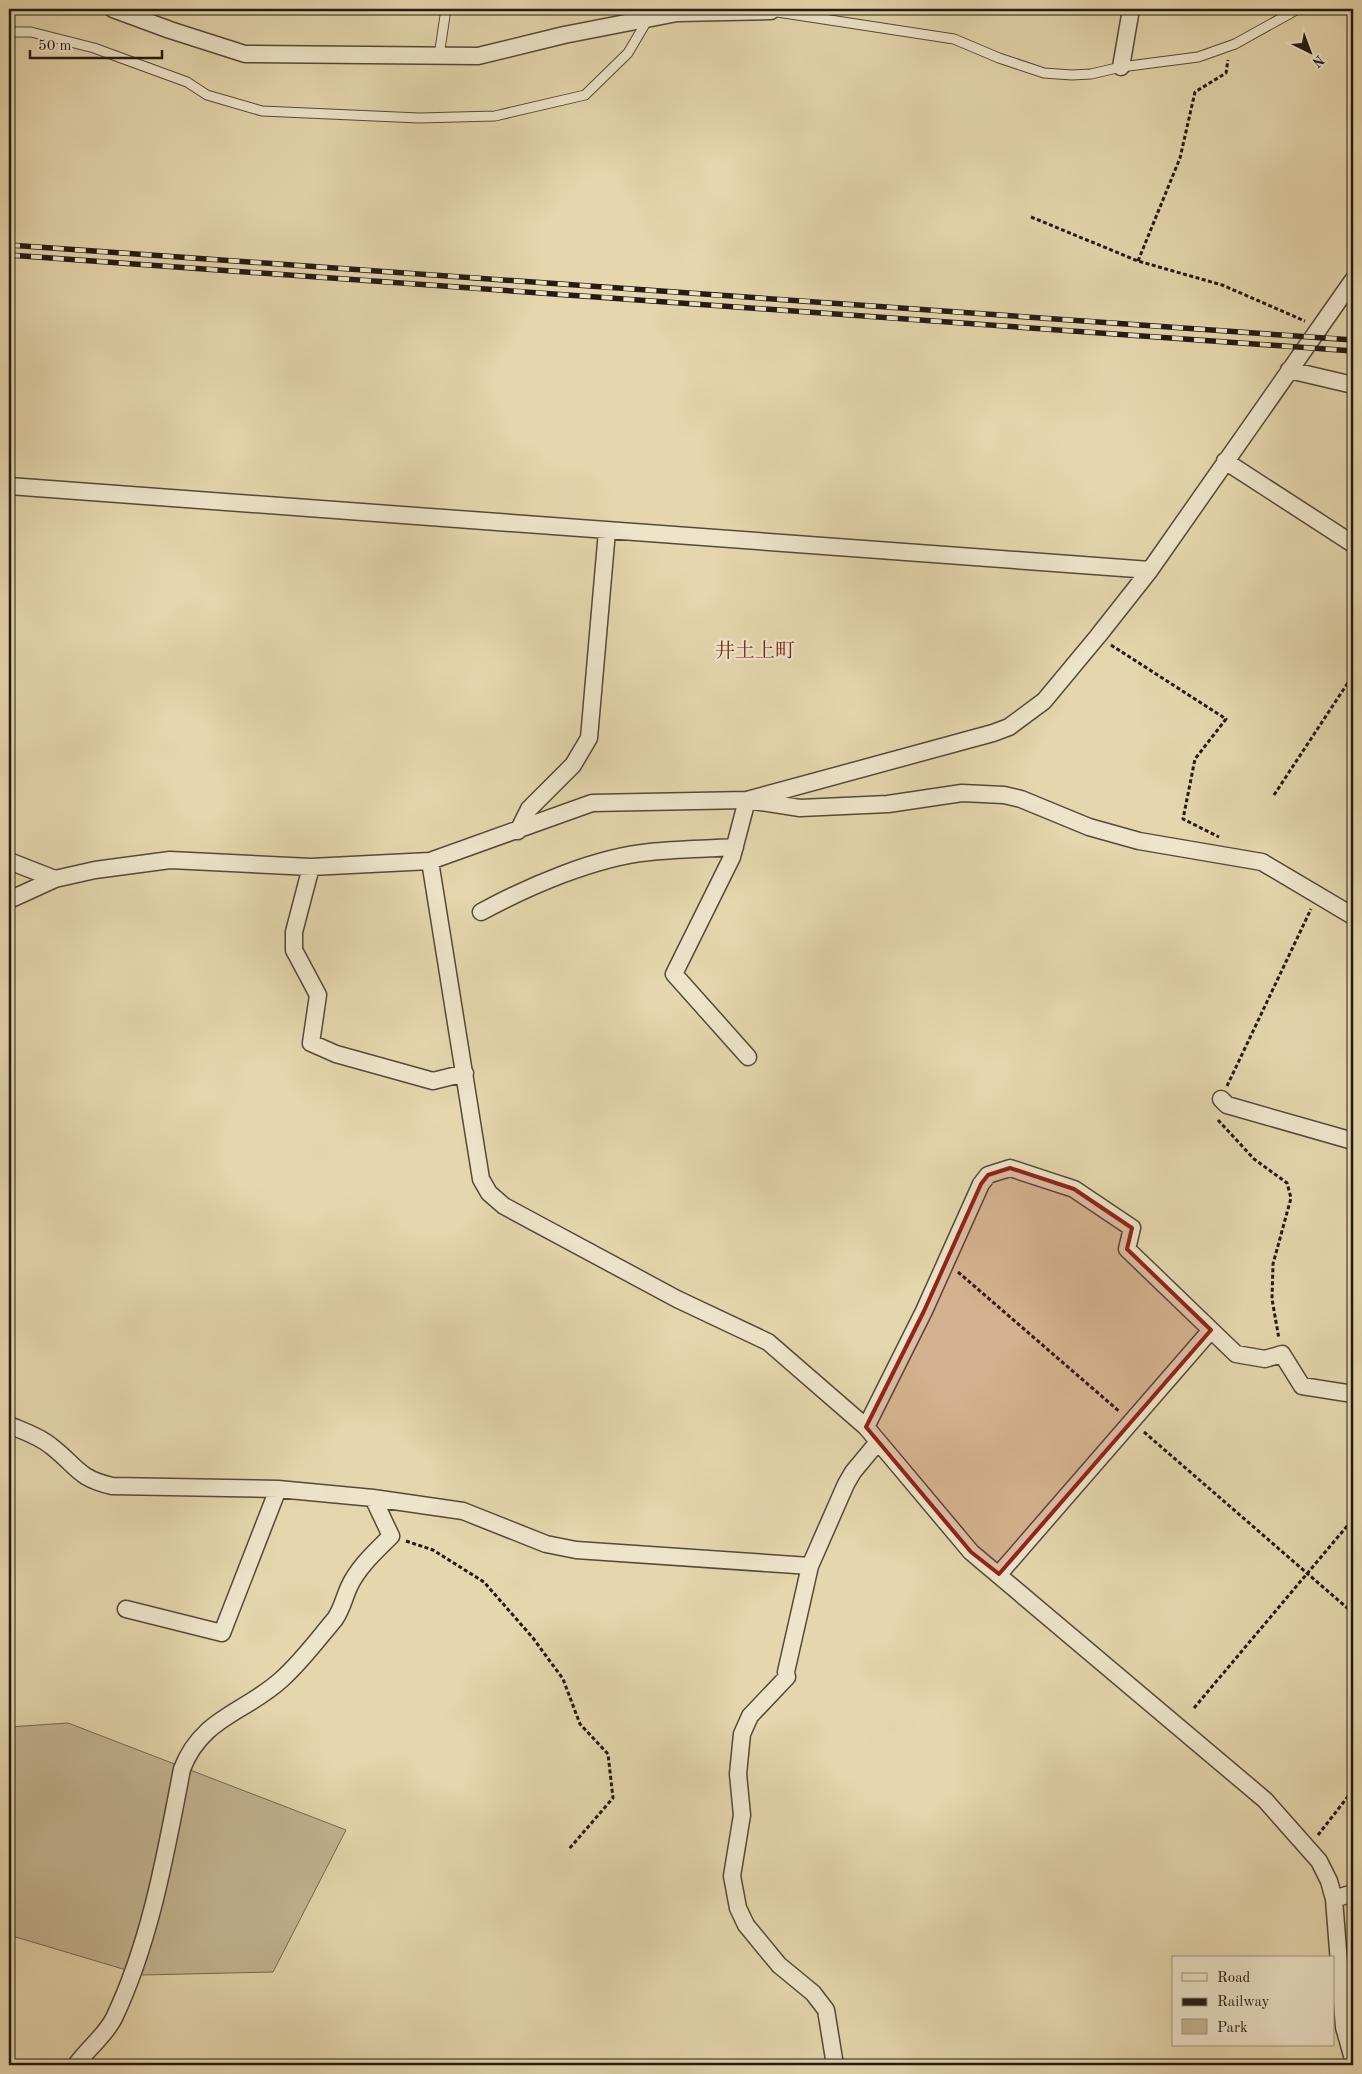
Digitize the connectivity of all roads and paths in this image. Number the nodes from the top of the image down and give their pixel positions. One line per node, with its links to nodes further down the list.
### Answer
1 (113, 9): 9 (street)
2 (446, 9): 9 (lane)
3 (1131, 9): 10 (street)
4 (1298, 9): 8 (lane)
5 (771, 11): 6 (street); 10 (lane)
6 (648, 19): 7 (lane); 9 (street)
7 (9, 32)
8 (1230, 47): 10 (lane); 12 (path)
9 (439, 56)
10 (1120, 67)
11 (1031, 217): 12 (path)
12 (1138, 261): 14 (path)
13 (1353, 280): 14 (street)
14 (1319, 327): 15 (street)
15 (1289, 370): 16 (street); 17 (street)
16 (1353, 385)
17 (1225, 461): 20 (street); 21 (street)
18 (9, 486): 19 (street)
19 (607, 531): 21 (street); 26 (street)
20 (1353, 544)
21 (1150, 570): 22 (street)
22 (1098, 636): 25 (street); 27 (path)
23 (1353, 675): 24 (path)
24 (1274, 795)
25 (747, 800): 26 (street); 28 (street); 35 (street)
26 (518, 831): 30 (street)
27 (1222, 838)
28 (735, 847): 34 (street); 36 (street)
29 (9, 861): 32 (street)
30 (430, 861): 31 (street); 37 (street)
31 (311, 866): 32 (street); 37 (street)
32 (55, 879): 33 (street)
33 (9, 900)
34 (481, 912)
35 (1353, 916)
36 (748, 1056)
37 (465, 1073): 45 (street)
38 (1221, 1098): 39 (street)
39 (1353, 1141)
40 (946, 1262): 41 (street); 43 (path); 45 (street)
41 (1211, 1330): 42 (street); 54 (street)
42 (1353, 1394)
43 (1127, 1418)
44 (9, 1425): 48 (street)
45 (866, 1427): 47 (street)
46 (1142, 1431): 53 (path)
47 (877, 1443): 52 (street); 54 (street)
48 (278, 1489): 49 (street); 55 (street)
49 (373, 1498): 51 (street); 52 (street)
50 (1353, 1519): 53 (path)
51 (391, 1536): 60 (path); 64 (street)
52 (810, 1566): 65 (street)
53 (1308, 1573): 56 (path); 57 (path)
54 (999, 1574): 59 (street)
55 (126, 1610)
56 (1353, 1613)
57 (1194, 1708)
58 (1353, 1790): 59 (path)
59 (1308, 1847): 62 (street)
60 (569, 1849)
61 (1353, 1893): 62 (street)
62 (1334, 1899): 63 (street)
63 (1353, 2059)
64 (76, 2065)
65 (835, 2065)

